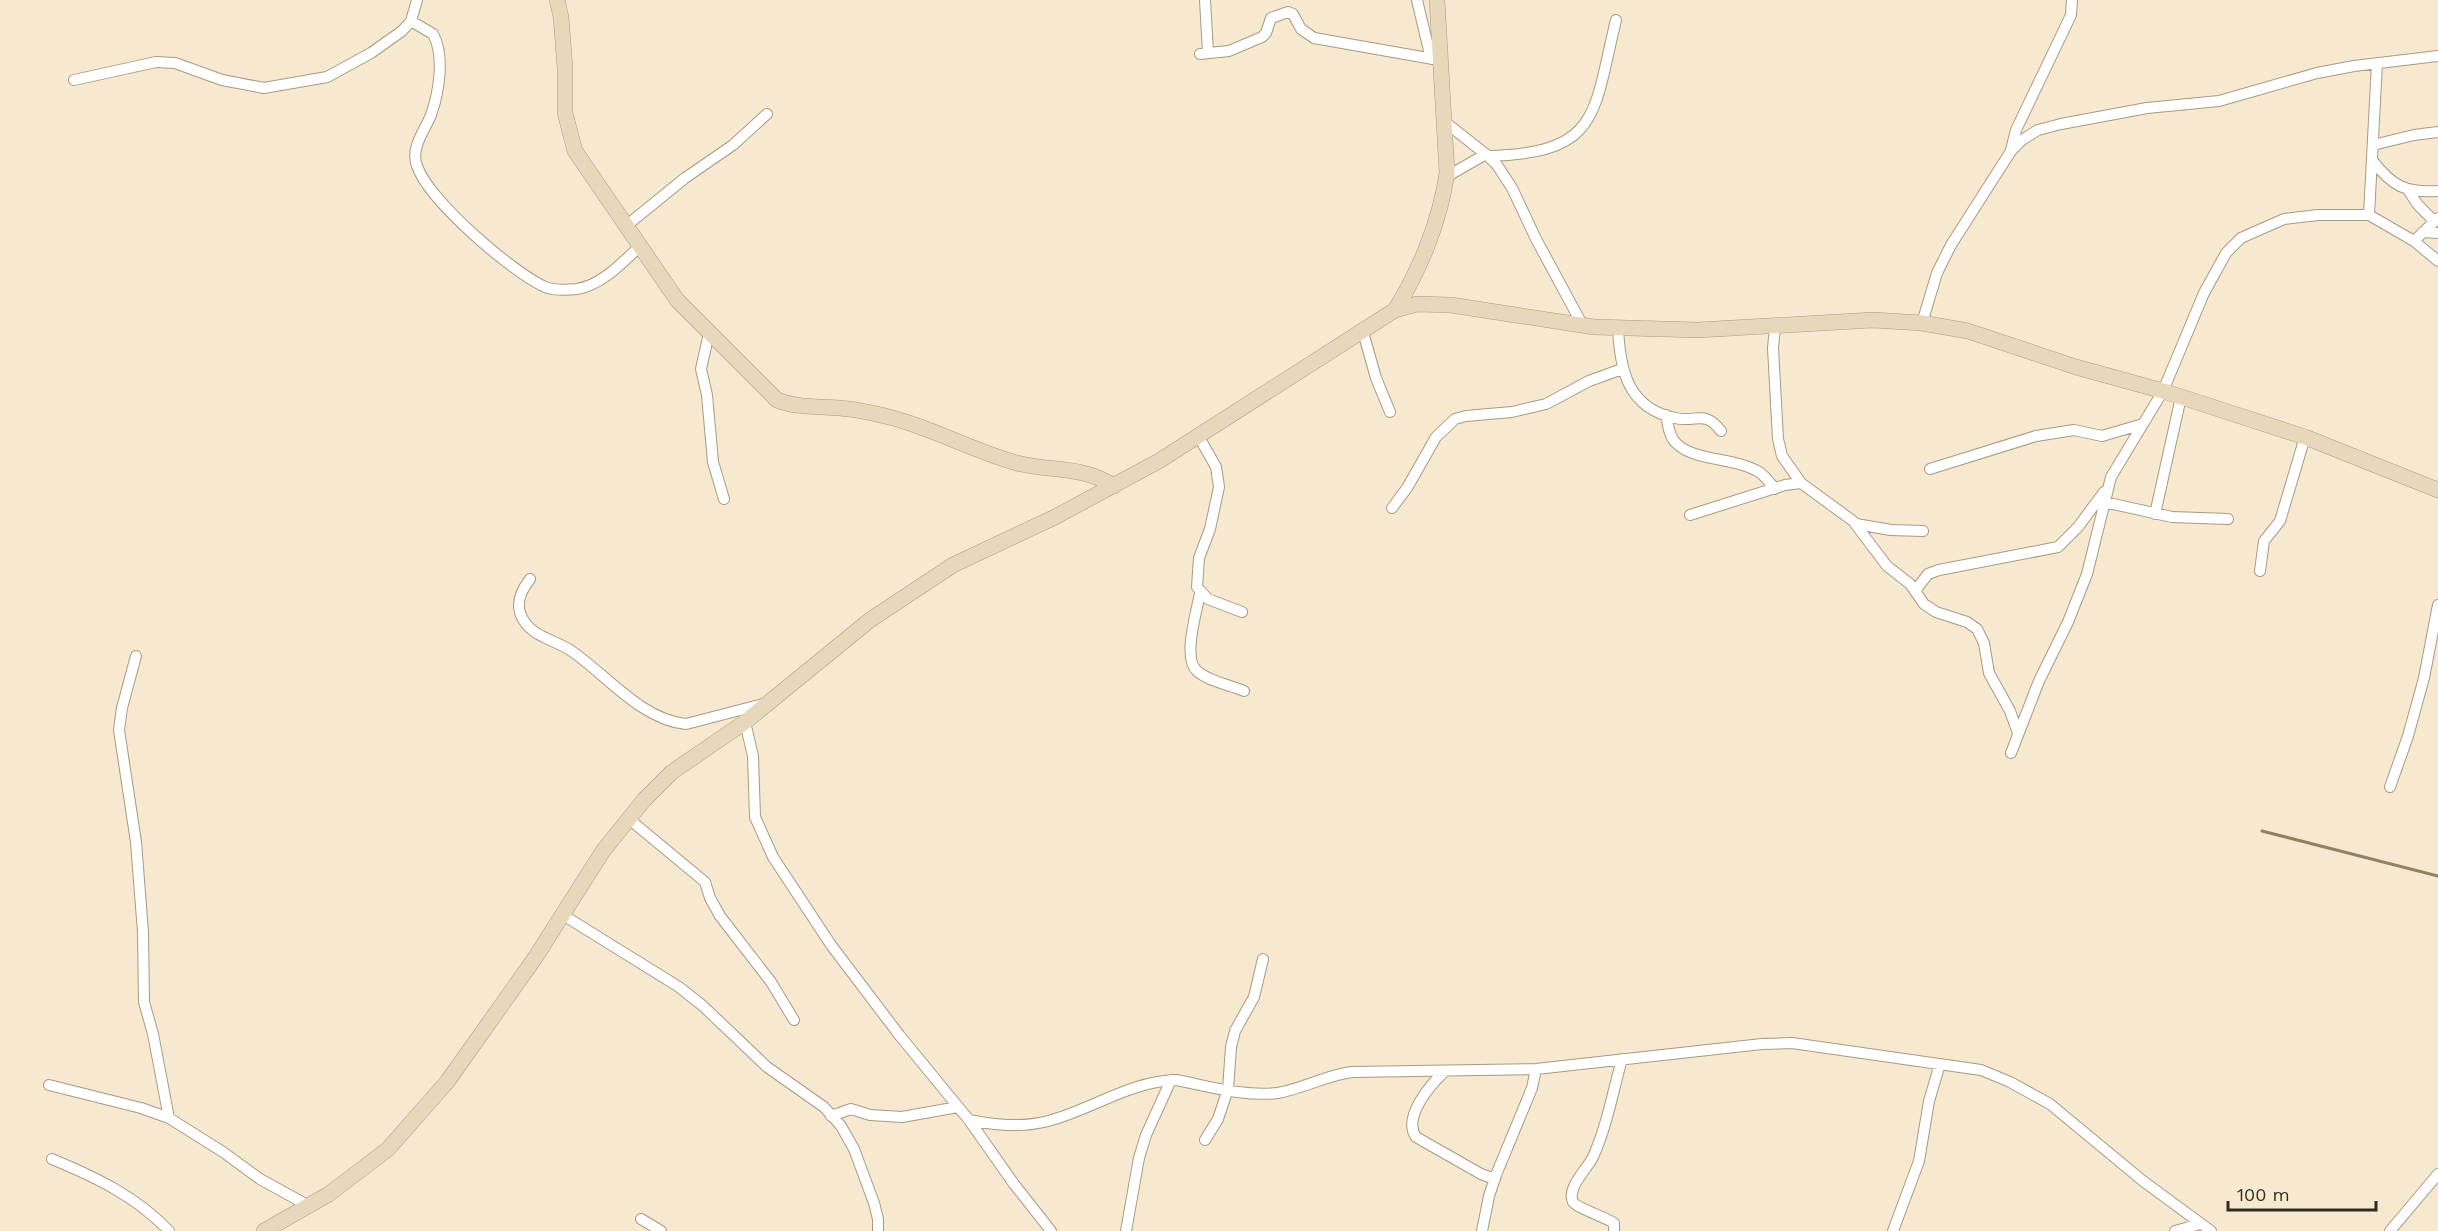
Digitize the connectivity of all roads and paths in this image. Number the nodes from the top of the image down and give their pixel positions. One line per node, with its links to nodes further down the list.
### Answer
1 (417, 0): 8 (street)
2 (557, 0): 25 (street)
3 (1205, 0): 10 (street)
4 (1418, 0): 10 (street)
5 (1437, 0): 10 (street)
6 (2072, 0): 17 (street)
7 (1616, 20): 18 (street)
8 (411, 21): 12 (street); 29 (street)
9 (2438, 56): 11 (street)
10 (1435, 60): 14 (street)
11 (2377, 63): 16 (street); 17 (street)
12 (74, 80)
13 (767, 114): 25 (street)
14 (1445, 122): 18 (street); 20 (street)
15 (2438, 132): 16 (street)
16 (2373, 145): 19 (street)
17 (2011, 151): 32 (street)
18 (1487, 155): 20 (street); 33 (street)
19 (2372, 160): 21 (street); 23 (street)
20 (1446, 177): 31 (street)
21 (2408, 190): 22 (street); 24 (street)
22 (2438, 191)
23 (2369, 215): 28 (street); 39 (street)
24 (2437, 219): 26 (street)
25 (626, 226): 29 (street)
26 (2423, 232): 27 (street); 28 (street)
27 (2438, 233)
28 (2414, 241): 30 (street)
29 (640, 246): 37 (street)
30 (2438, 261)
31 (1395, 310): 33 (street); 36 (street)
32 (1922, 323): 34 (street); 39 (street)
33 (1583, 326): 35 (street)
34 (1775, 327): 35 (street); 48 (street)
35 (1617, 328): 38 (street)
36 (1363, 332): 41 (street); 45 (street)
37 (709, 333): 49 (street); 53 (street)
38 (1622, 369): 42 (street); 55 (street)
39 (2163, 391): 40 (street); 43 (street)
40 (2181, 397): 46 (street); 56 (street)
41 (1390, 412)
42 (1666, 415): 44 (street); 50 (street)
43 (2143, 424): 47 (street); 51 (street)
44 (1721, 431)
45 (1198, 437): 49 (street); 64 (street)
46 (2305, 437): 52 (street); 61 (street)
47 (1930, 469)
48 (1801, 483): 50 (street); 59 (street)
49 (1114, 486): 69 (street)
50 (1775, 489): 57 (street)
51 (2106, 489): 54 (street); 63 (street)
52 (2438, 490)
53 (724, 499)
54 (2104, 502): 56 (street); 71 (street)
55 (1392, 508)
56 (2155, 514): 58 (street)
57 (1690, 515)
58 (2228, 519)
59 (1856, 524): 60 (street); 63 (street)
60 (1923, 531)
61 (2260, 571)
62 (530, 579): 69 (street)
63 (1915, 591): 71 (street)
64 (1200, 593): 66 (street); 68 (street)
65 (2438, 605): 73 (street)
66 (1242, 612)
67 (136, 656): 87 (street)
68 (1244, 691)
69 (769, 702): 70 (street)
70 (745, 722): 74 (street); 85 (street)
71 (2018, 734): 72 (street)
72 (2011, 753)
73 (2390, 787)
74 (629, 819): 75 (street); 77 (street)
75 (563, 915): 86 (street); 93 (street)
76 (1263, 959): 84 (street)
77 (794, 1020)
78 (1622, 1059): 79 (street); 80 (street); 103 (street)
79 (1940, 1064): 95 (street); 104 (street)
80 (1536, 1069): 81 (street); 92 (street)
81 (1445, 1071): 84 (street); 92 (street)
82 (1171, 1080): 84 (street); 88 (street); 101 (street)
83 (49, 1085): 87 (street)
84 (1228, 1089): 89 (street)
85 (958, 1107): 86 (street); 88 (street)
86 (831, 1116): 99 (street)
87 (169, 1118): 93 (street)
88 (969, 1120): 100 (street)
89 (1205, 1140)
90 (51, 1160): 96 (street)
91 (2438, 1174): 107 (street)
92 (1495, 1179): 102 (street)
93 (309, 1206): 97 (street)
94 (641, 1219): 98 (street)
95 (2200, 1224): 105 (street); 106 (street)
96 (169, 1231)
97 (264, 1231)
98 (661, 1231)
99 (878, 1231)
100 (1051, 1231)
101 (1126, 1231)
102 (1482, 1231)
103 (1614, 1231)
104 (1893, 1231)
105 (2175, 1231)
106 (2211, 1231)
107 (2390, 1231)

